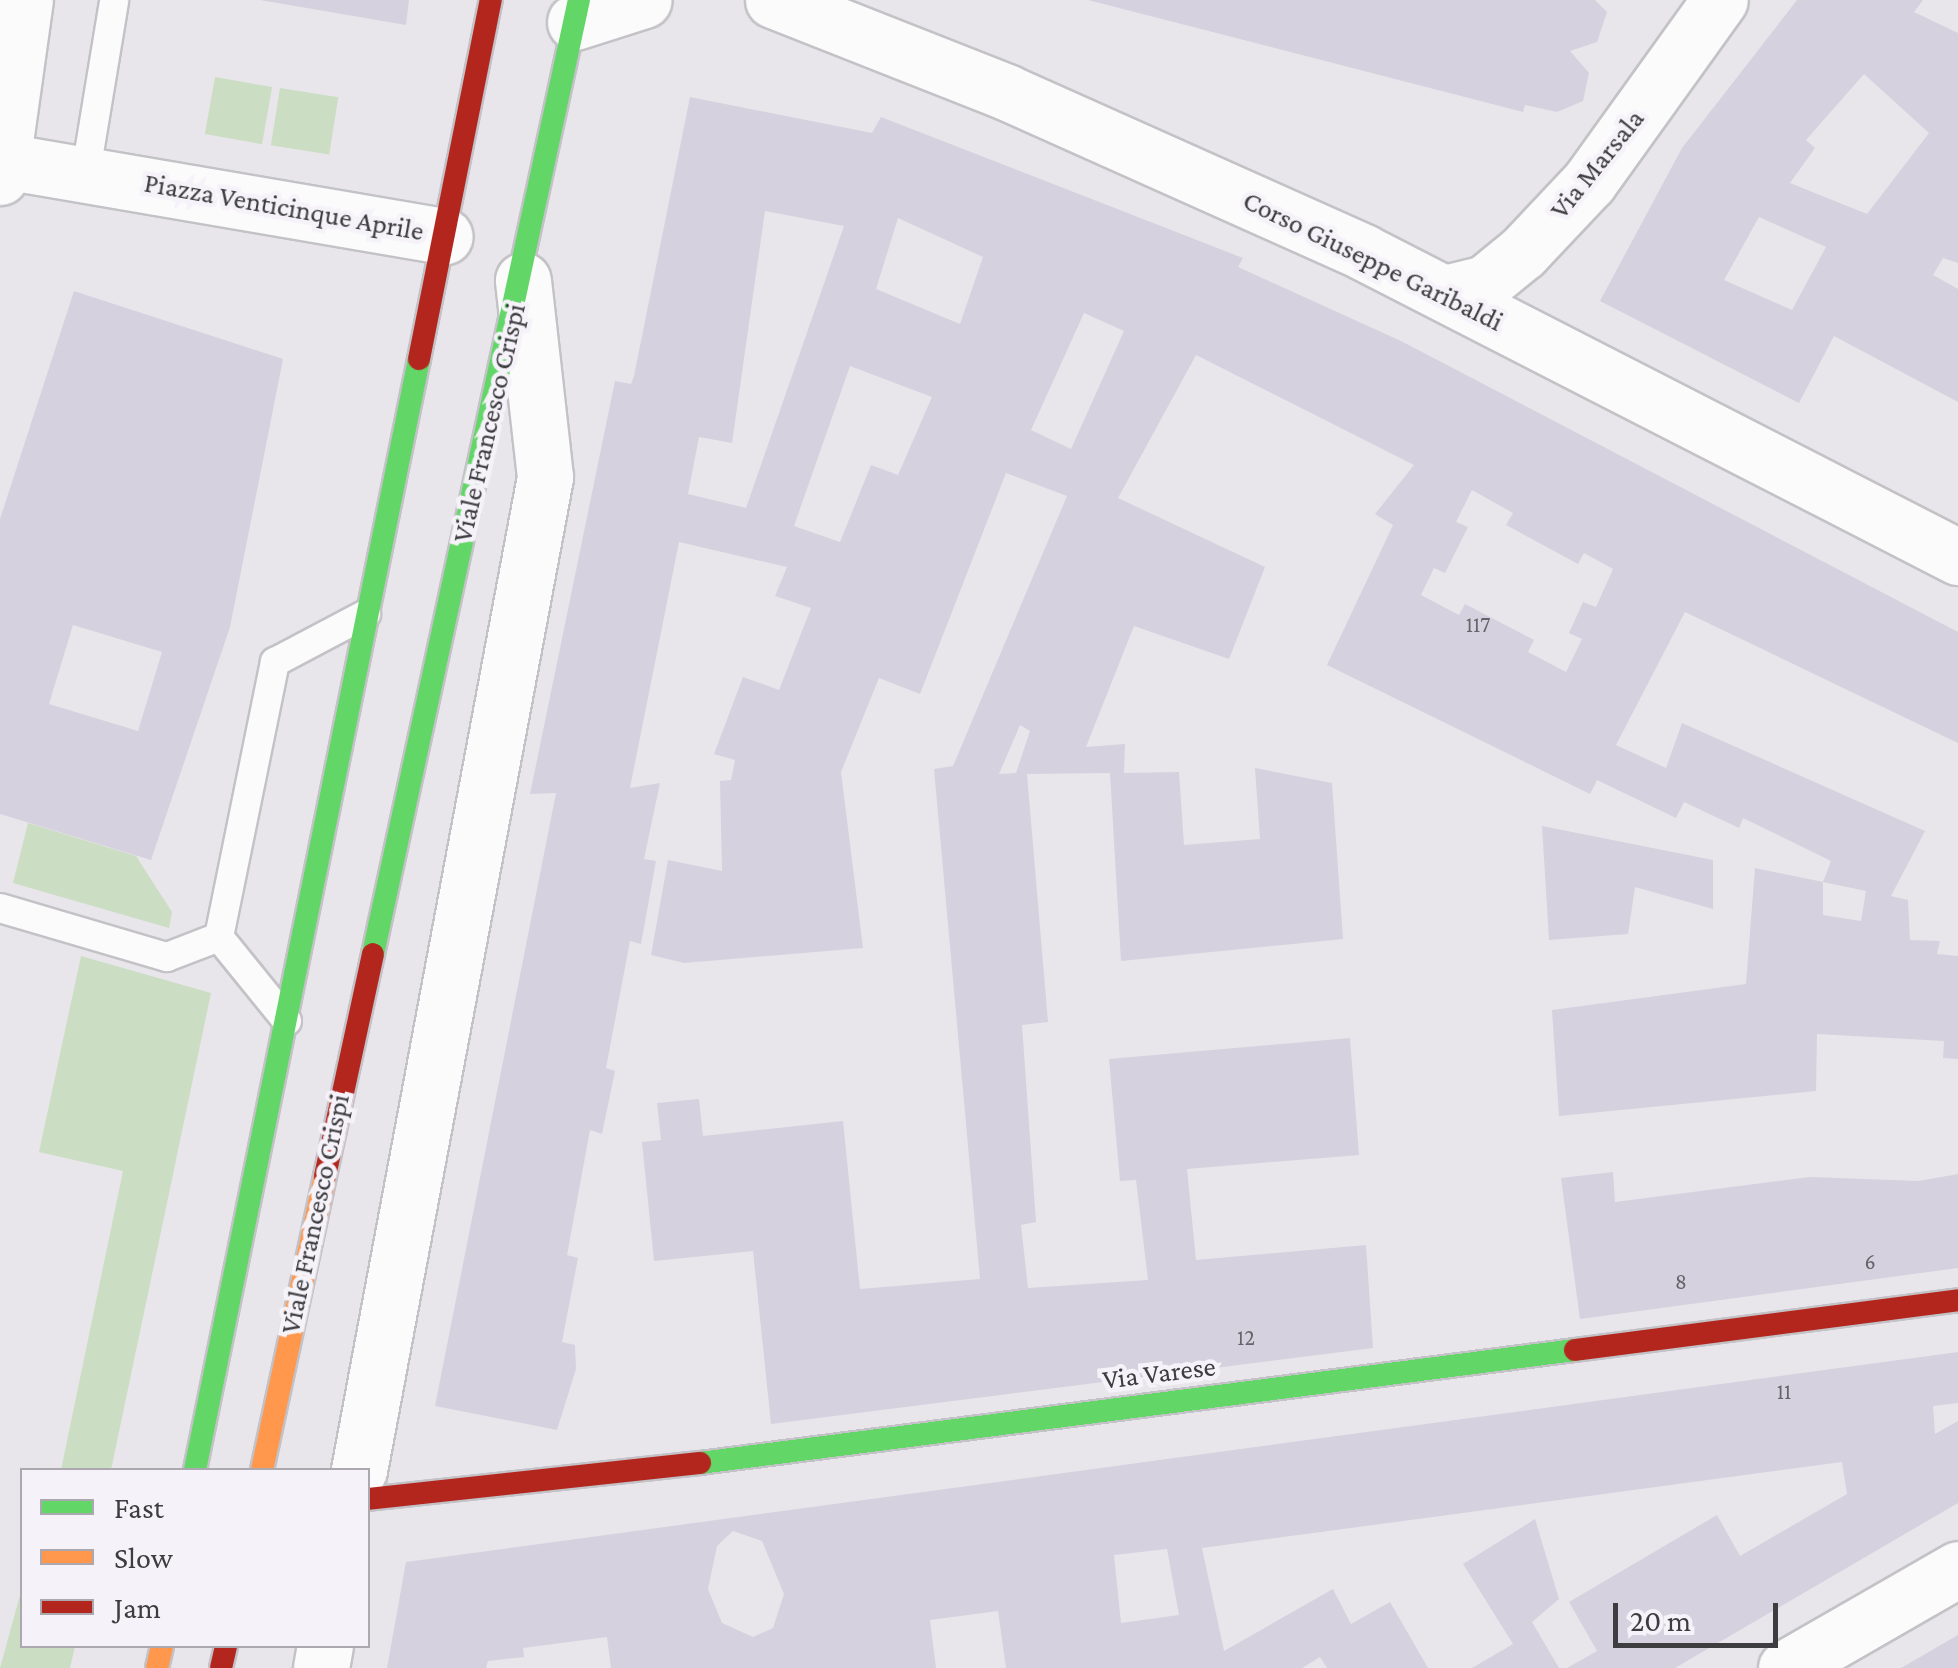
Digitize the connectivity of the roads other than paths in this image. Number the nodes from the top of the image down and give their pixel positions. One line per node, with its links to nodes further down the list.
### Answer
1 (25, 0): 8 (street, Piazza Venticinque Aprile)
2 (491, 0): 10 (main road, Piazza Venticinque Aprile)
3 (644, 0): 7 (street)
4 (773, 0): 12 (street, Corso Giuseppe Garibaldi)
5 (1720, 0): 12 (street, Via Marsala)
6 (114, 1): 9 (lane)
7 (577, 11): 11 (main road)
8 (2, 169): 9 (street, Piazza Venticinque Aprile)
9 (86, 171): 10 (street, Piazza Venticinque Aprile)
10 (445, 236): 14 (main road)
11 (522, 272): 20 (main road, Viale Francesco Crispi); 21 (street, Viale Francesco Crispi)
12 (1445, 293): 13 (street, Corso Giuseppe Garibaldi)
13 (1958, 557)
14 (372, 612): 16 (lane); 17 (main road)
15 (0, 908): 16 (lane)
16 (220, 936): 17 (lane)
17 (287, 1021): 19 (main road)
18 (1958, 1300): 22 (main road, Via Varese)
19 (196, 1468)
20 (262, 1468)
21 (359, 1468)
22 (370, 1499)
23 (1958, 1569): 24 (street)
24 (1786, 1668)

